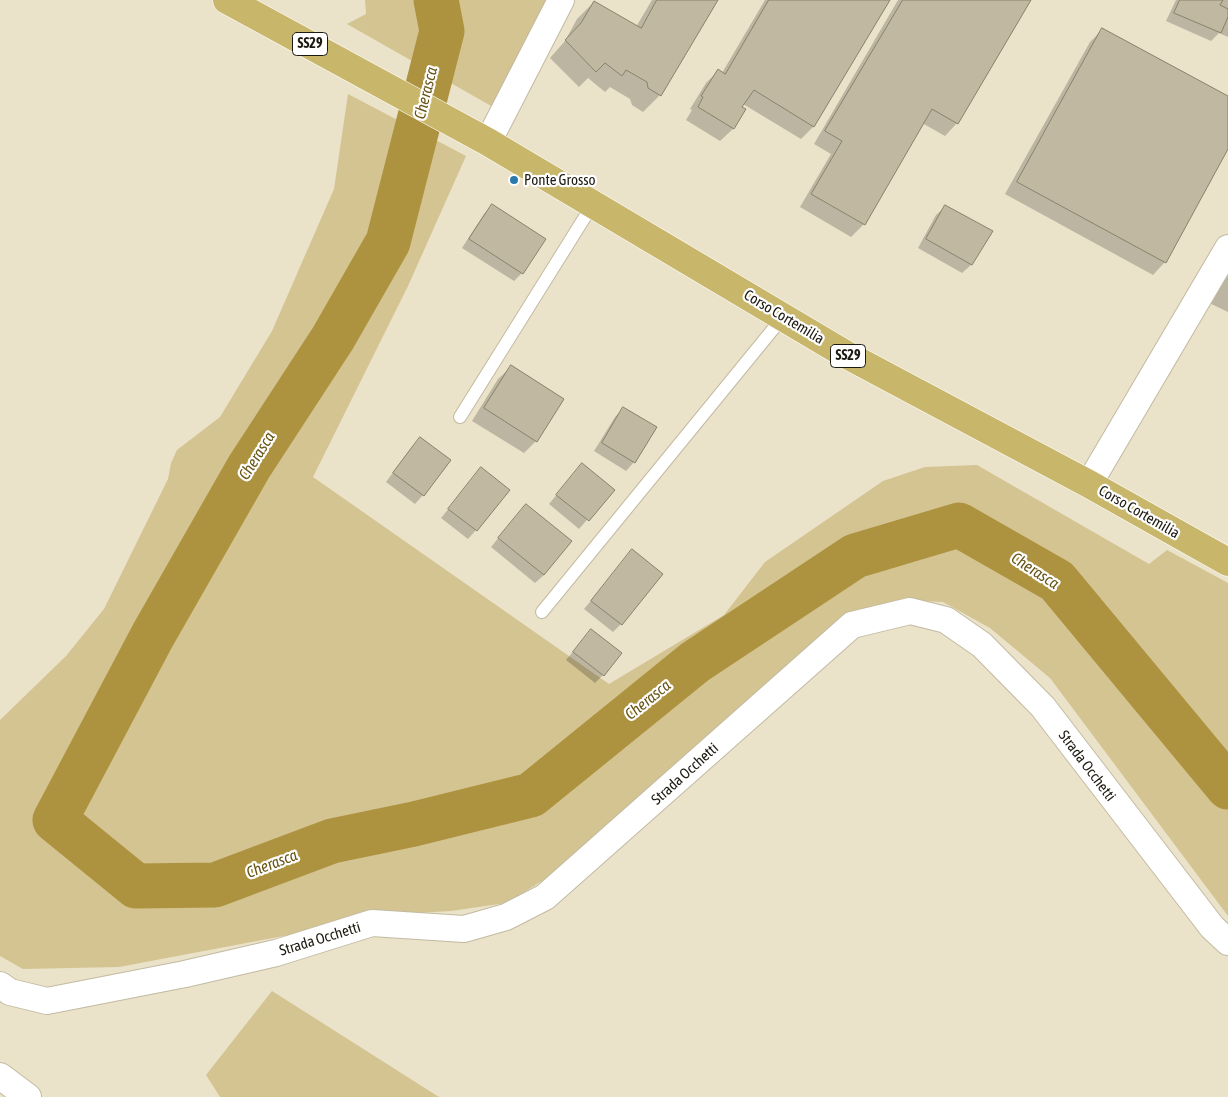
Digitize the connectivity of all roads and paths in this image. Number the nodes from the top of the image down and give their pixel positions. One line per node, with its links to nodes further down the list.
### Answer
1 (228, 0): 3 (main road, SS29)
2 (561, 0): 3 (street)
3 (482, 138): 4 (main road, Corso Cortemilia / SS29)
4 (593, 204): 6 (main road, Corso Cortemilia / SS29); 7 (lane)
5 (1228, 248): 8 (street)
6 (783, 317): 8 (main road, Corso Cortemilia / SS29); 10 (lane)
7 (460, 417)
8 (1090, 484): 9 (main road, Corso Cortemilia / SS29)
9 (1228, 562)
10 (542, 612)
11 (1228, 942): 12 (street, Strada Occhetti)
12 (0, 985)
13 (0, 1076): 14 (street)
14 (28, 1097)

